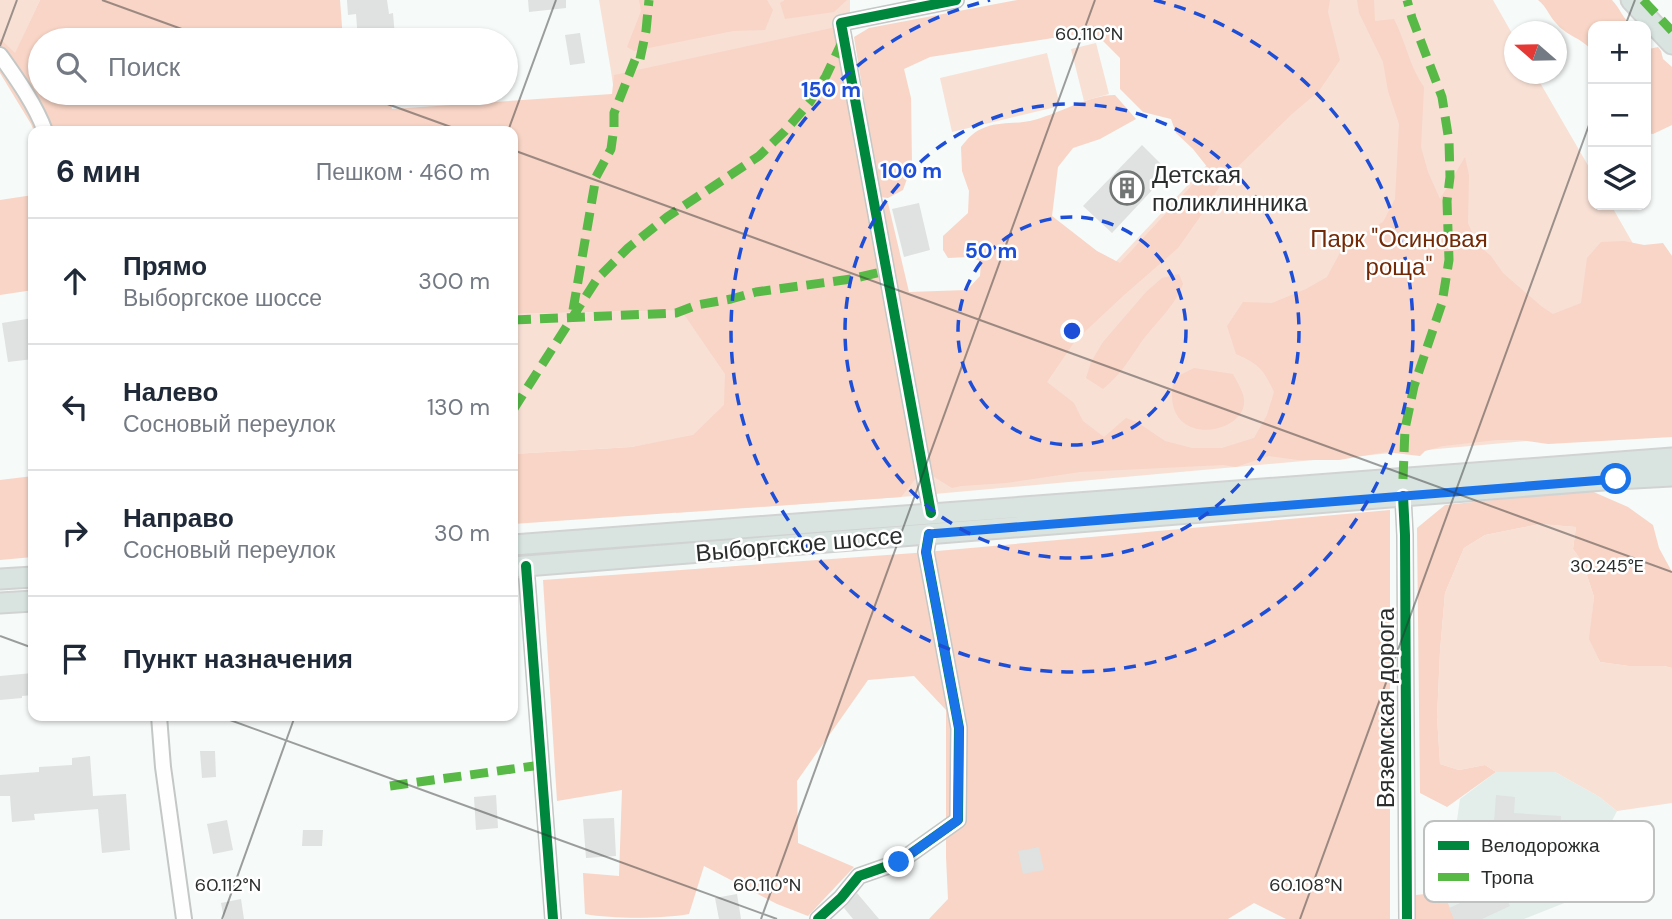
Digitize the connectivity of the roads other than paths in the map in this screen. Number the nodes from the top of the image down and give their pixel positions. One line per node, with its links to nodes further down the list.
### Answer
1 (956, 0): 11 (street)
2 (1631, 0): 3 (main road)
3 (1672, 44)
4 (0, 55): 5 (street)
5 (28, 96)
6 (33, 105): 7 (street)
7 (44, 126)
8 (1672, 458): 11 (main road, Выборгское шоссе)
9 (1672, 476): 10 (main road, Выборгское шоссе)
10 (1403, 496): 12 (main road, Выборгское шоссе); 23 (street, Вяземская дорога)
11 (931, 513): 13 (main road, Выборгское шоссе)
12 (929, 534): 14 (main road, Выборгское шоссе); 22 (street)
13 (518, 545)
14 (519, 566): 21 (street)
15 (28, 577): 16 (main road)
16 (0, 579)
17 (28, 601): 18 (main road)
18 (0, 603)
19 (159, 721): 20 (street)
20 (184, 919)
21 (553, 919)
22 (818, 919)
23 (1407, 919)

